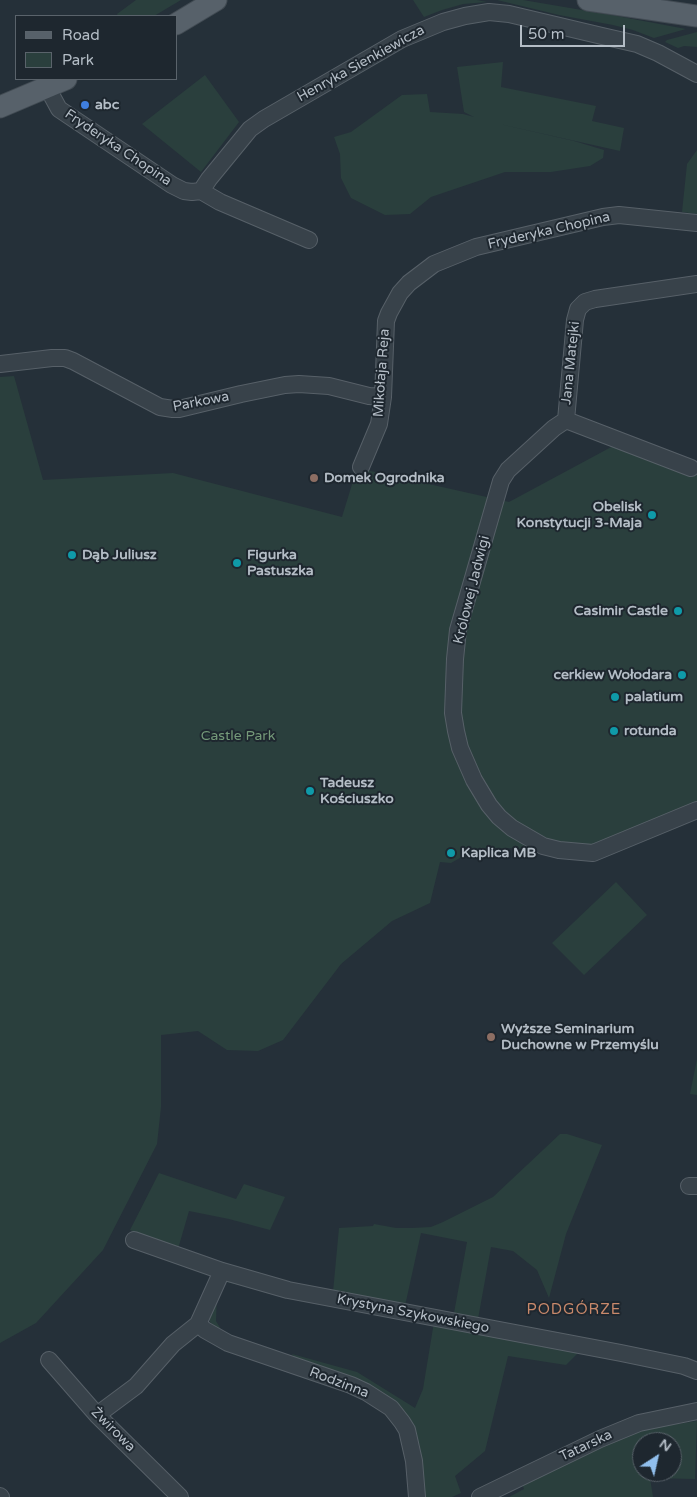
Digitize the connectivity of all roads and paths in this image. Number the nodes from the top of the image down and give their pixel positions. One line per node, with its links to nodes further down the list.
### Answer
1 (216, 0): 4 (main road)
2 (588, 0): 3 (main road)
3 (697, 16)
4 (178, 23)
5 (697, 74): 9 (street, Henryka Sienkiewicza)
6 (64, 80): 7 (main road)
7 (47, 87): 8 (main road); 9 (street, Fryderyka Chopina)
8 (0, 106)
9 (201, 191): 11 (street, Fryderyka Chopina)
10 (697, 223): 12 (street, Fryderyka Chopina)
11 (309, 240)
12 (434, 264): 15 (street, Mikołaja Reja)
13 (697, 284): 16 (street, Jana Matejki)
14 (0, 364): 15 (street, Parkowa)
15 (383, 397): 17 (street, Mikołaja Reja)
16 (566, 420): 18 (street); 19 (street, Królowej Jadwigi)
17 (362, 467)
18 (691, 468)
19 (697, 810)
20 (134, 1240): 21 (street, Krystyna Szykowskiego)
21 (222, 1271): 22 (street); 24 (street, Krystyna Szykowskiego)
22 (198, 1324): 26 (street); 28 (street, Rodzinna)
23 (49, 1360): 26 (street, Żwirowa)
24 (697, 1371)
25 (697, 1411): 29 (street, Tatarska)
26 (97, 1415): 27 (street, Żwirowa)
27 (180, 1497)
28 (417, 1497)
29 (480, 1497)

